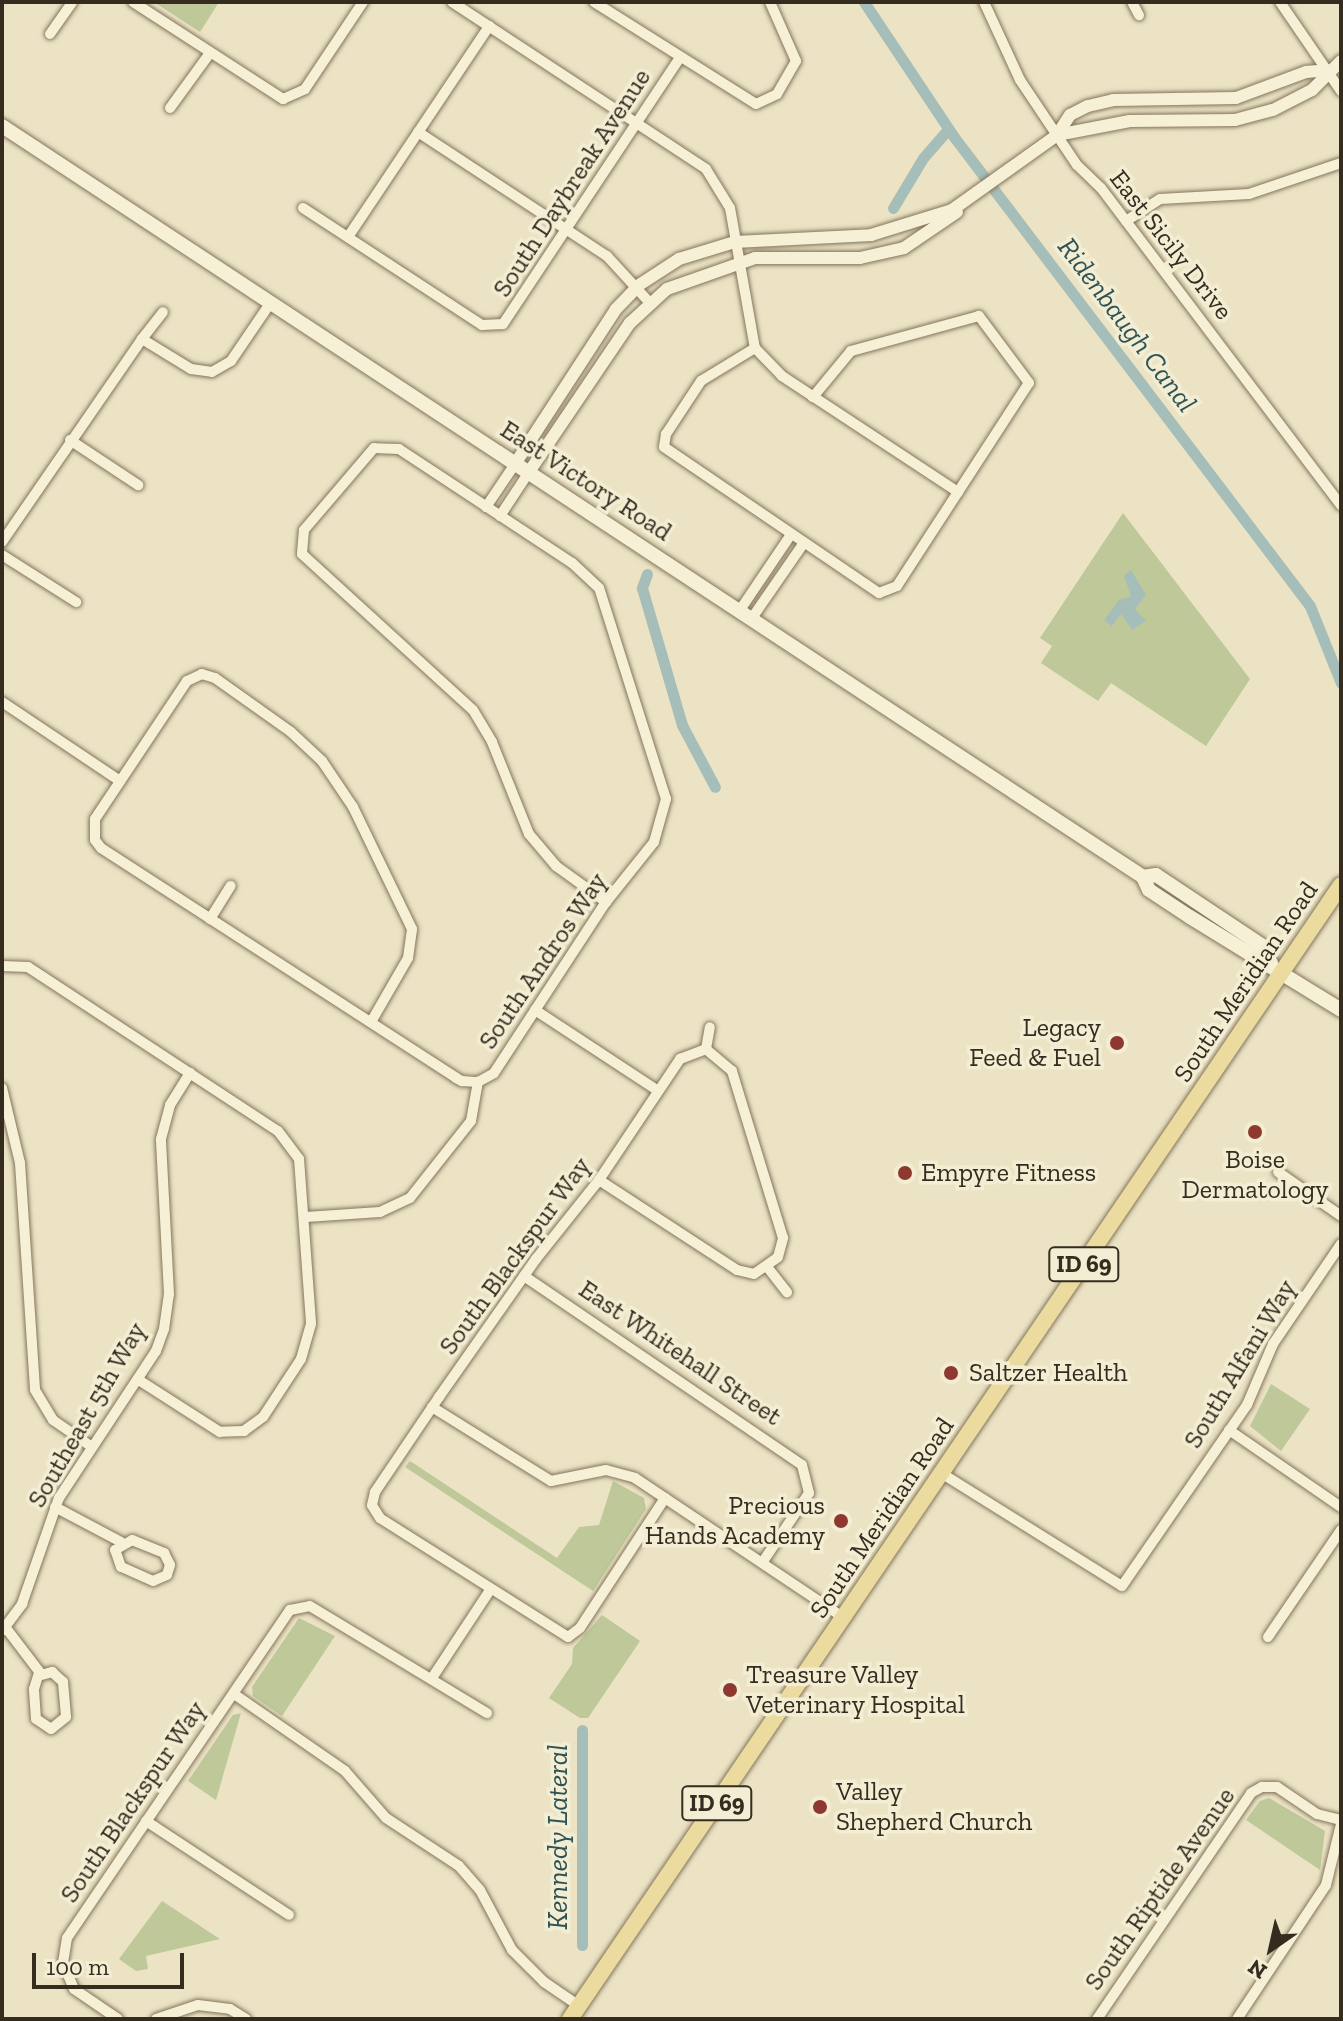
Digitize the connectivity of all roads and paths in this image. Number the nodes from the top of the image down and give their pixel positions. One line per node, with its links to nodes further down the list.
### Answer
1 (72, 2): 12 (street)
2 (133, 2): 13 (street)
3 (452, 2): 11 (street)
4 (594, 2): 14 (street)
5 (770, 2): 14 (street)
6 (984, 2): 22 (street, East Sicily Drive)
7 (1132, 2): 10 (street)
8 (1280, 2): 16 (street)
9 (360, 3): 13 (street)
10 (1139, 15)
11 (489, 26): 19 (street); 21 (street)
12 (50, 34)
13 (210, 53): 18 (street)
14 (680, 58): 19 (street, South Daybreak Avenue)
15 (1341, 61): 16 (street)
16 (1327, 70): 17 (street); 22 (street); 22 (street)
17 (1341, 91)
18 (170, 108)
19 (637, 124): 27 (street, South Daybreak Avenue); 29 (street)
20 (2, 126): 33 (main road, East Victory Road)
21 (418, 132): 27 (street); 28 (street)
22 (1057, 135): 24 (street); 26 (street, East Sicily Drive)
23 (1341, 163): 26 (street)
24 (980, 190): 29 (street); 30 (street)
25 (303, 208): 28 (street)
26 (1126, 221): 43 (street, East Sicily Drive)
27 (567, 230): 28 (street, South Daybreak Avenue); 31 (street)
28 (348, 237)
29 (735, 242): 30 (street); 31 (street)
30 (739, 262): 32 (street); 36 (street)
31 (639, 285): 32 (street); 39 (street)
32 (649, 302): 40 (street)
33 (269, 305): 35 (street); 39 (main road, East Victory Road)
34 (163, 312): 35 (street)
35 (142, 339): 38 (street)
36 (755, 348): 37 (street); 46 (street)
37 (813, 397): 42 (street); 42 (street)
38 (70, 440): 41 (street); 47 (street)
39 (515, 464): 40 (main road, East Victory Road); 44 (street)
40 (529, 472): 45 (street); 51 (main road, East Victory Road)
41 (138, 485)
42 (958, 492): 48 (street)
43 (1341, 505)
44 (486, 507): 45 (street); 56 (street)
45 (500, 516): 56 (street, South Andros Way)
46 (790, 536): 48 (street); 51 (street)
47 (2, 542)
48 (803, 544): 51 (street)
49 (2, 555): 50 (street)
50 (76, 602)
51 (746, 614): 59 (main road, East Victory Road)
52 (2, 702): 53 (street)
53 (120, 781): 57 (street); 62 (street)
54 (1341, 885): 59 (main road, South Meridian Road / ID 69)
55 (231, 886): 57 (street)
56 (606, 902): 60 (street, South Andros Way)
57 (210, 919): 62 (street)
58 (2, 966): 65 (street)
59 (1277, 967): 61 (main road, East Victory Road); 81 (main road, South Meridian Road / ID 69)
60 (535, 1010): 66 (street, South Andros Way); 68 (street)
61 (1341, 1010)
62 (371, 1022): 66 (street)
63 (710, 1027): 64 (street)
64 (706, 1049): 68 (street, South Blackspur Way); 74 (street)
65 (190, 1073): 72 (street); 77 (street, Southeast 5th Way)
66 (478, 1082): 72 (street, South Andros Way)
67 (2, 1088): 80 (street)
68 (657, 1090): 70 (street, South Blackspur Way)
69 (1278, 1172): 71 (street)
70 (599, 1180): 74 (street); 75 (street, South Blackspur Way)
71 (1341, 1216)
72 (306, 1217): 77 (street)
73 (1341, 1244): 79 (street, South Alfani Way)
74 (768, 1268): 76 (street)
75 (524, 1276): 78 (street, South Blackspur Way); 87 (street, East Whitehall Street)
76 (787, 1292)
77 (137, 1379): 80 (street, Southeast 5th Way)
78 (432, 1407): 82 (street); 88 (street, South Blackspur Way)
79 (1229, 1430): 81 (street, South Alfani Way); 84 (street)
80 (92, 1447): 83 (street, Southeast 5th Way)
81 (941, 1473): 89 (main road, South Meridian Road / ID 69)
82 (665, 1498): 87 (street); 88 (street)
83 (55, 1507): 86 (street); 90 (street, Southeast 5th Way)
84 (1341, 1507)
85 (1341, 1530): 91 (street)
86 (121, 1542): 86 (street)
87 (762, 1563): 89 (street)
88 (490, 1590): 93 (street)
89 (843, 1617): 99 (main road, South Meridian Road / ID 69)
90 (4, 1630): 92 (street)
91 (1268, 1637)
92 (41, 1674): 92 (street)
93 (432, 1678): 94 (street, South Blackspur Way); 95 (street)
94 (234, 1694): 96 (street, South Blackspur Way); 99 (street)
95 (487, 1713)
96 (146, 1821): 98 (street); 100 (street, South Blackspur Way)
97 (1341, 1822): 103 (street, South Riptide Avenue); 104 (street)
98 (289, 1915)
99 (574, 2012)
100 (118, 2019)
101 (156, 2019): 102 (street)
102 (246, 2019)
103 (1097, 2019)
104 (1237, 2019)

